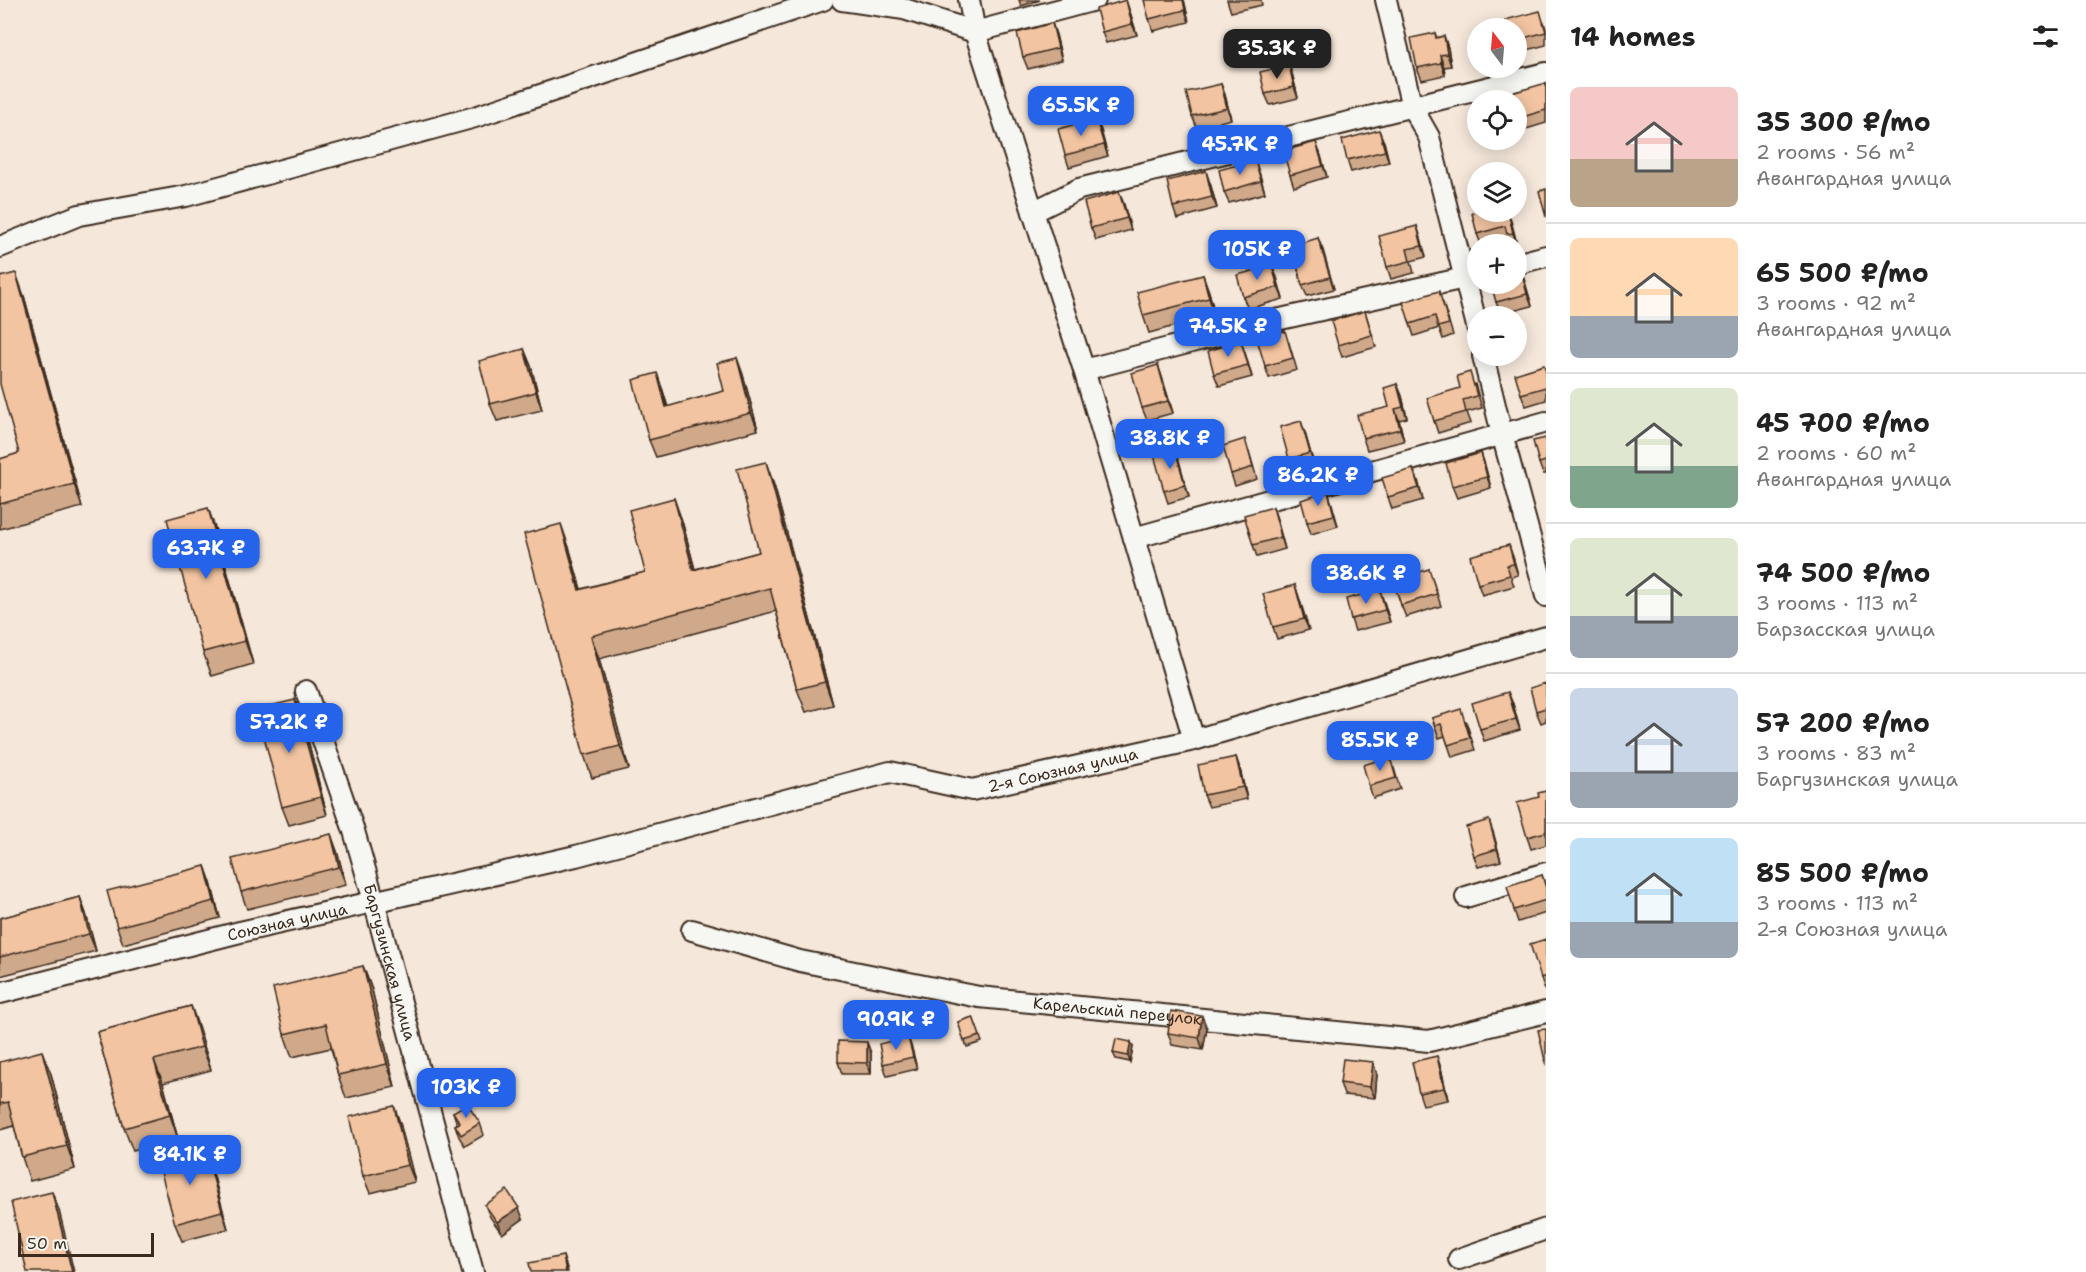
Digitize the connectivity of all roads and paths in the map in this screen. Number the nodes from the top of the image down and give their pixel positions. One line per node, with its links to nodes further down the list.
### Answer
1 (823, 0): 10 (street)
2 (842, 0): 6 (street)
3 (969, 0): 6 (street)
4 (1095, 0): 6 (street)
5 (1386, 0): 8 (street)
6 (975, 32): 9 (street)
7 (1546, 73): 8 (street)
8 (1412, 107): 9 (street); 12 (street)
9 (1033, 212): 16 (street)
10 (0, 247)
11 (1546, 256): 13 (street)
12 (1467, 261)
13 (1527, 261)
14 (1467, 278): 16 (street)
15 (1485, 366): 18 (street)
16 (1084, 370): 19 (street)
17 (1546, 422): 18 (street)
18 (1502, 434): 19 (street); 20 (street)
19 (1134, 537): 23 (street)
20 (1546, 596)
21 (1546, 637): 23 (street, 2-я Союзная улица)
22 (306, 691): 27 (street, Баргузинская улица)
23 (1194, 740): 24 (street, 2-я Союзная улица)
24 (576, 856): 27 (street, Союзная улица)
25 (1546, 873): 26 (street)
26 (1466, 897)
27 (374, 901): 29 (street, Союзная улица); 33 (street, Баргузинская улица)
28 (692, 930): 30 (street, Карельский переулок)
29 (0, 993)
30 (1546, 1012)
31 (1546, 1229): 32 (street)
32 (1459, 1259)
33 (473, 1272)

